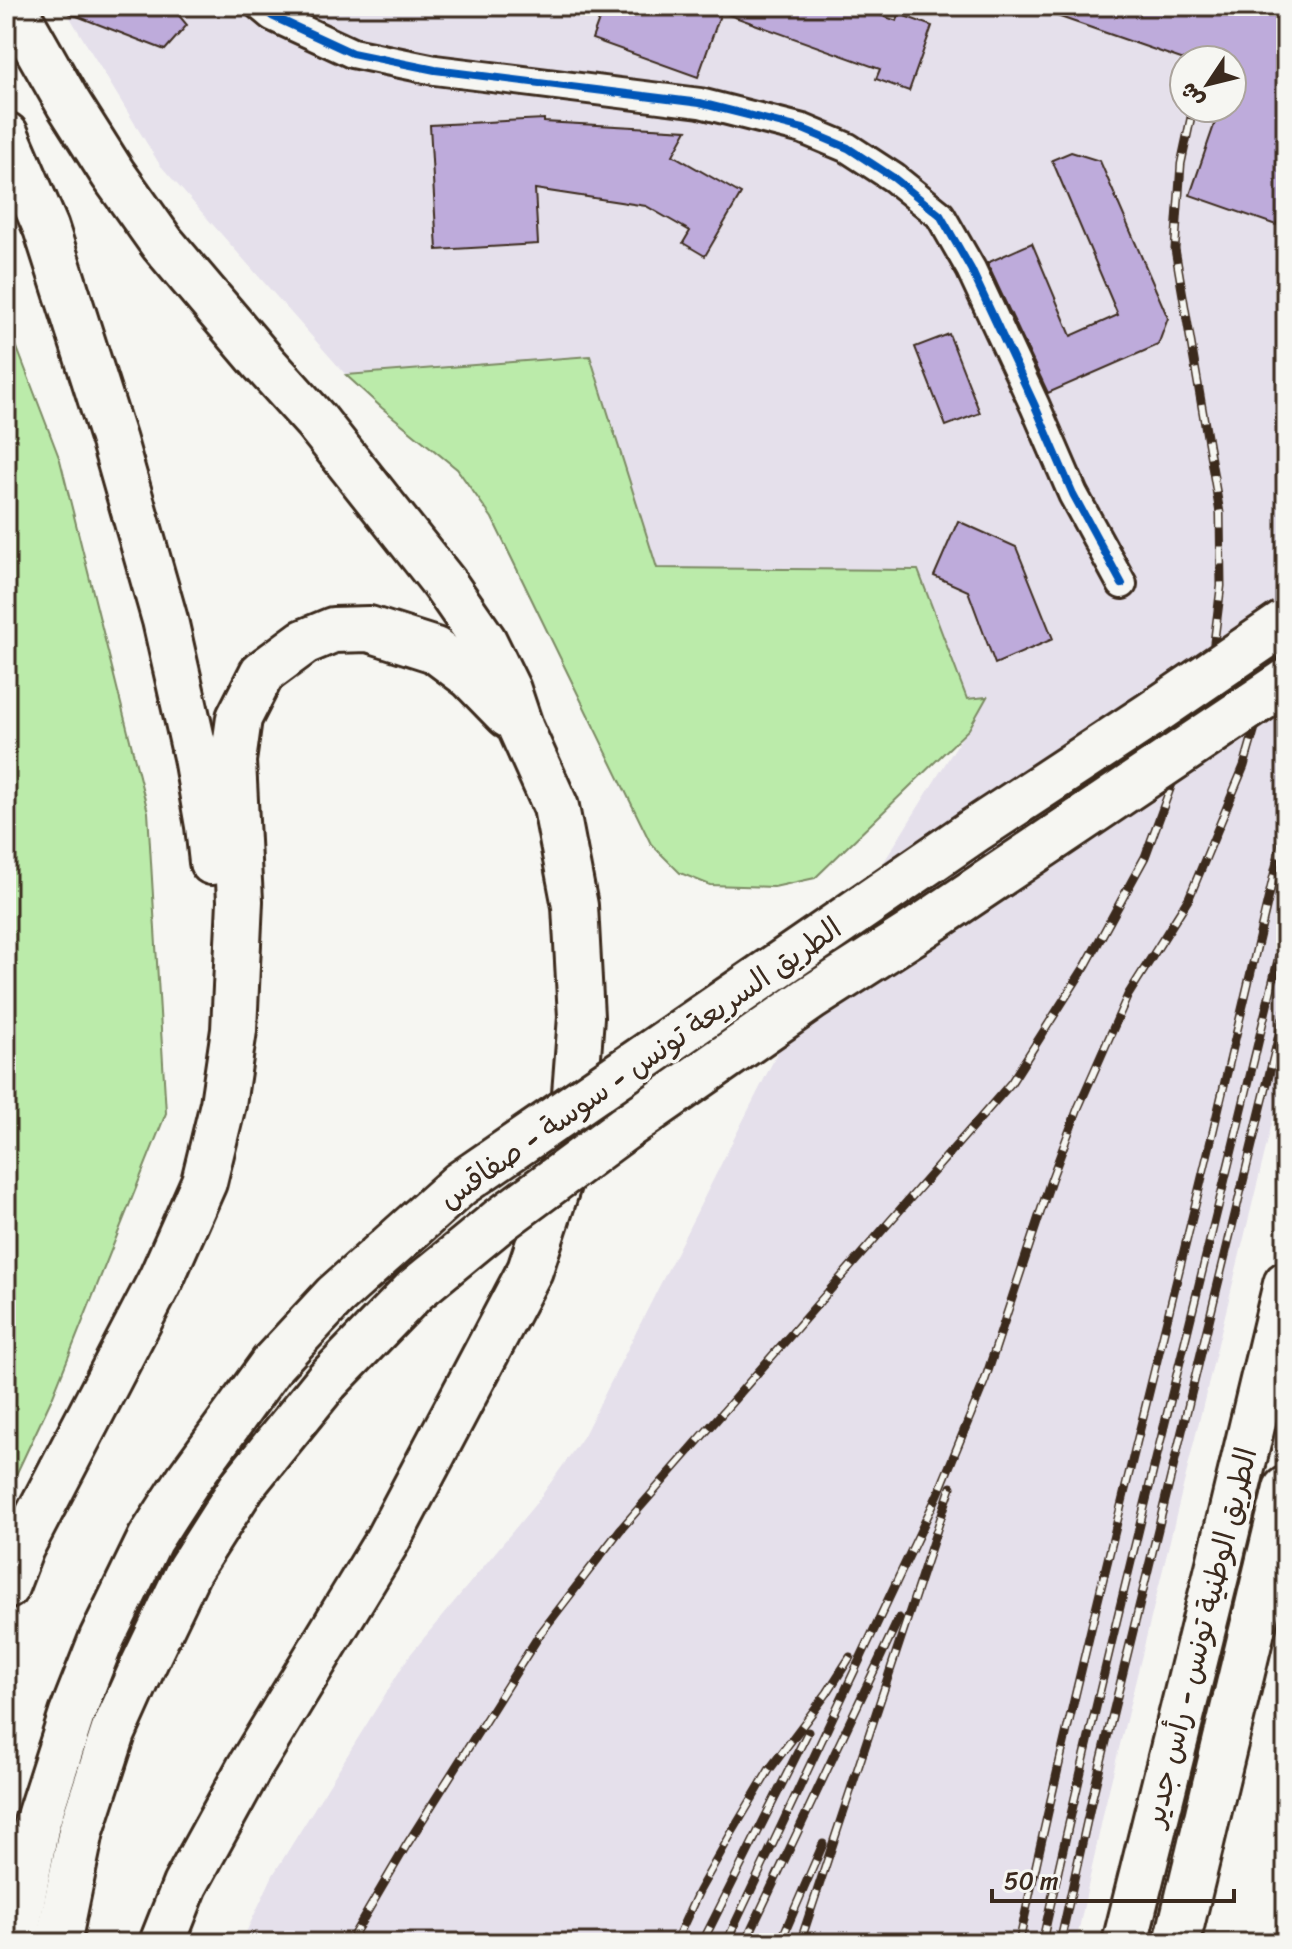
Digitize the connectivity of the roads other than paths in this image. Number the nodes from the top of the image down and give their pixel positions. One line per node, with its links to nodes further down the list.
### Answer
1 (13, 6): 7 (main road)
2 (260, 6): 4 (street)
3 (6, 135): 8 (main road)
4 (1122, 584)
5 (1286, 622): 12 (main road, الطريق السريعة تونس - سوسة - صفاقس, bridge)
6 (1286, 682): 13 (main road, الطريق السريعة تونس - سوسة - صفاقس, bridge)
7 (521, 729): 8 (main road); 14 (main road)
8 (234, 1030): 11 (main road)
9 (1286, 1284): 15 (main road, الطريق الوطنية تونس - رأس جدير)
10 (1286, 1489): 16 (main road, الطريق الوطنية تونس - رأس جدير)
11 (6, 1587)
12 (14, 1943)
13 (58, 1943)
14 (162, 1943)
15 (1125, 1943)
16 (1177, 1943)

